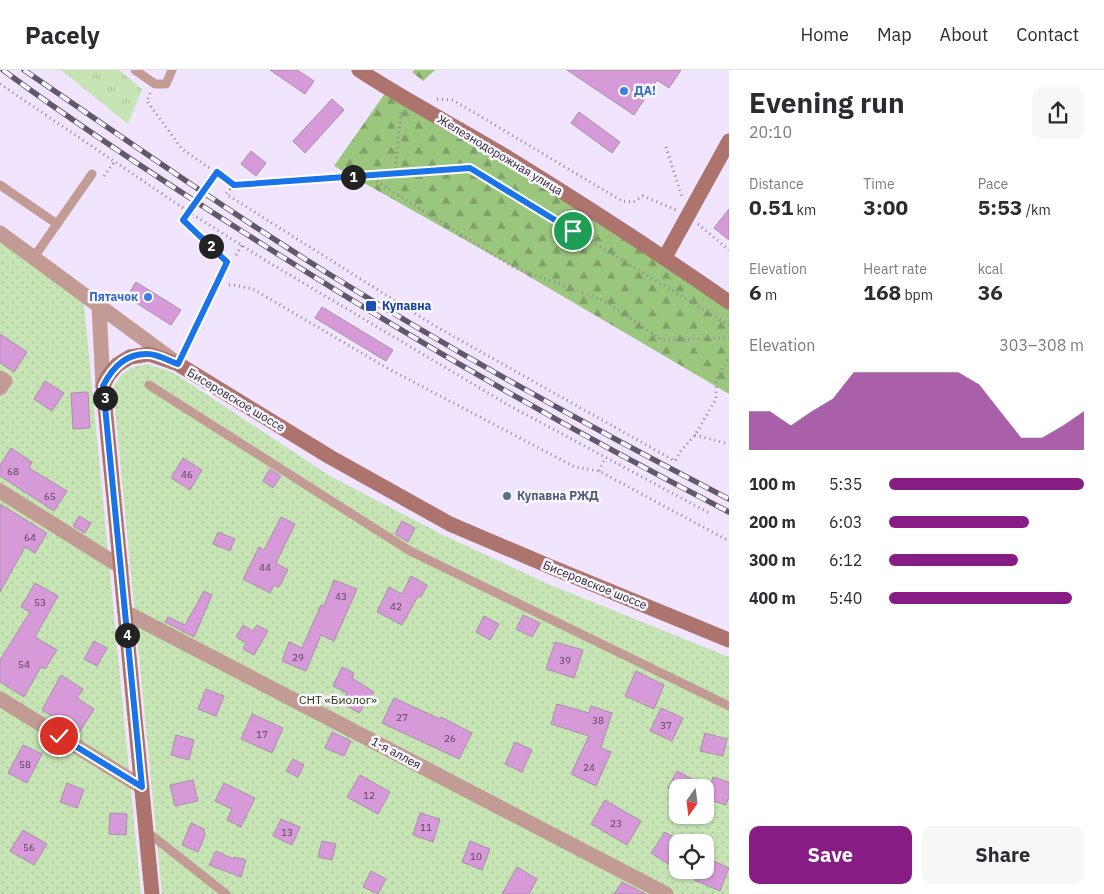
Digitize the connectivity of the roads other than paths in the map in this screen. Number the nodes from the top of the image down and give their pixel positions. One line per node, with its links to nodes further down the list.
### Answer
1 (135, 70): 2 (lane)
2 (172, 70)
3 (359, 70): 9 (main road, Железнодорожная улица)
4 (729, 142): 9 (main road)
5 (92, 174): 7 (lane)
6 (0, 185): 7 (lane)
7 (57, 224): 10 (lane)
8 (0, 233): 10 (street)
9 (665, 257): 12 (main road, Железнодорожная улица)
10 (34, 258): 13 (street)
11 (227, 262): 14 (lane)
12 (729, 302)
13 (99, 306): 14 (street); 17 (street)
14 (178, 364): 17 (main road, Бисеровское шоссе); 22 (main road, Бисеровское шоссе)
15 (0, 378): 18 (street)
16 (150, 385): 24 (lane)
17 (103, 386): 20 (main road)
18 (0, 388)
19 (0, 491): 20 (street)
20 (121, 567): 21 (main road)
21 (125, 612): 25 (main road); 29 (street, 1-я аллея)
22 (729, 640)
23 (0, 699): 25 (street)
24 (729, 706)
25 (142, 787): 26 (main road)
26 (146, 831): 27 (main road); 28 (lane)
27 (152, 894)
28 (226, 894)
29 (666, 894)

